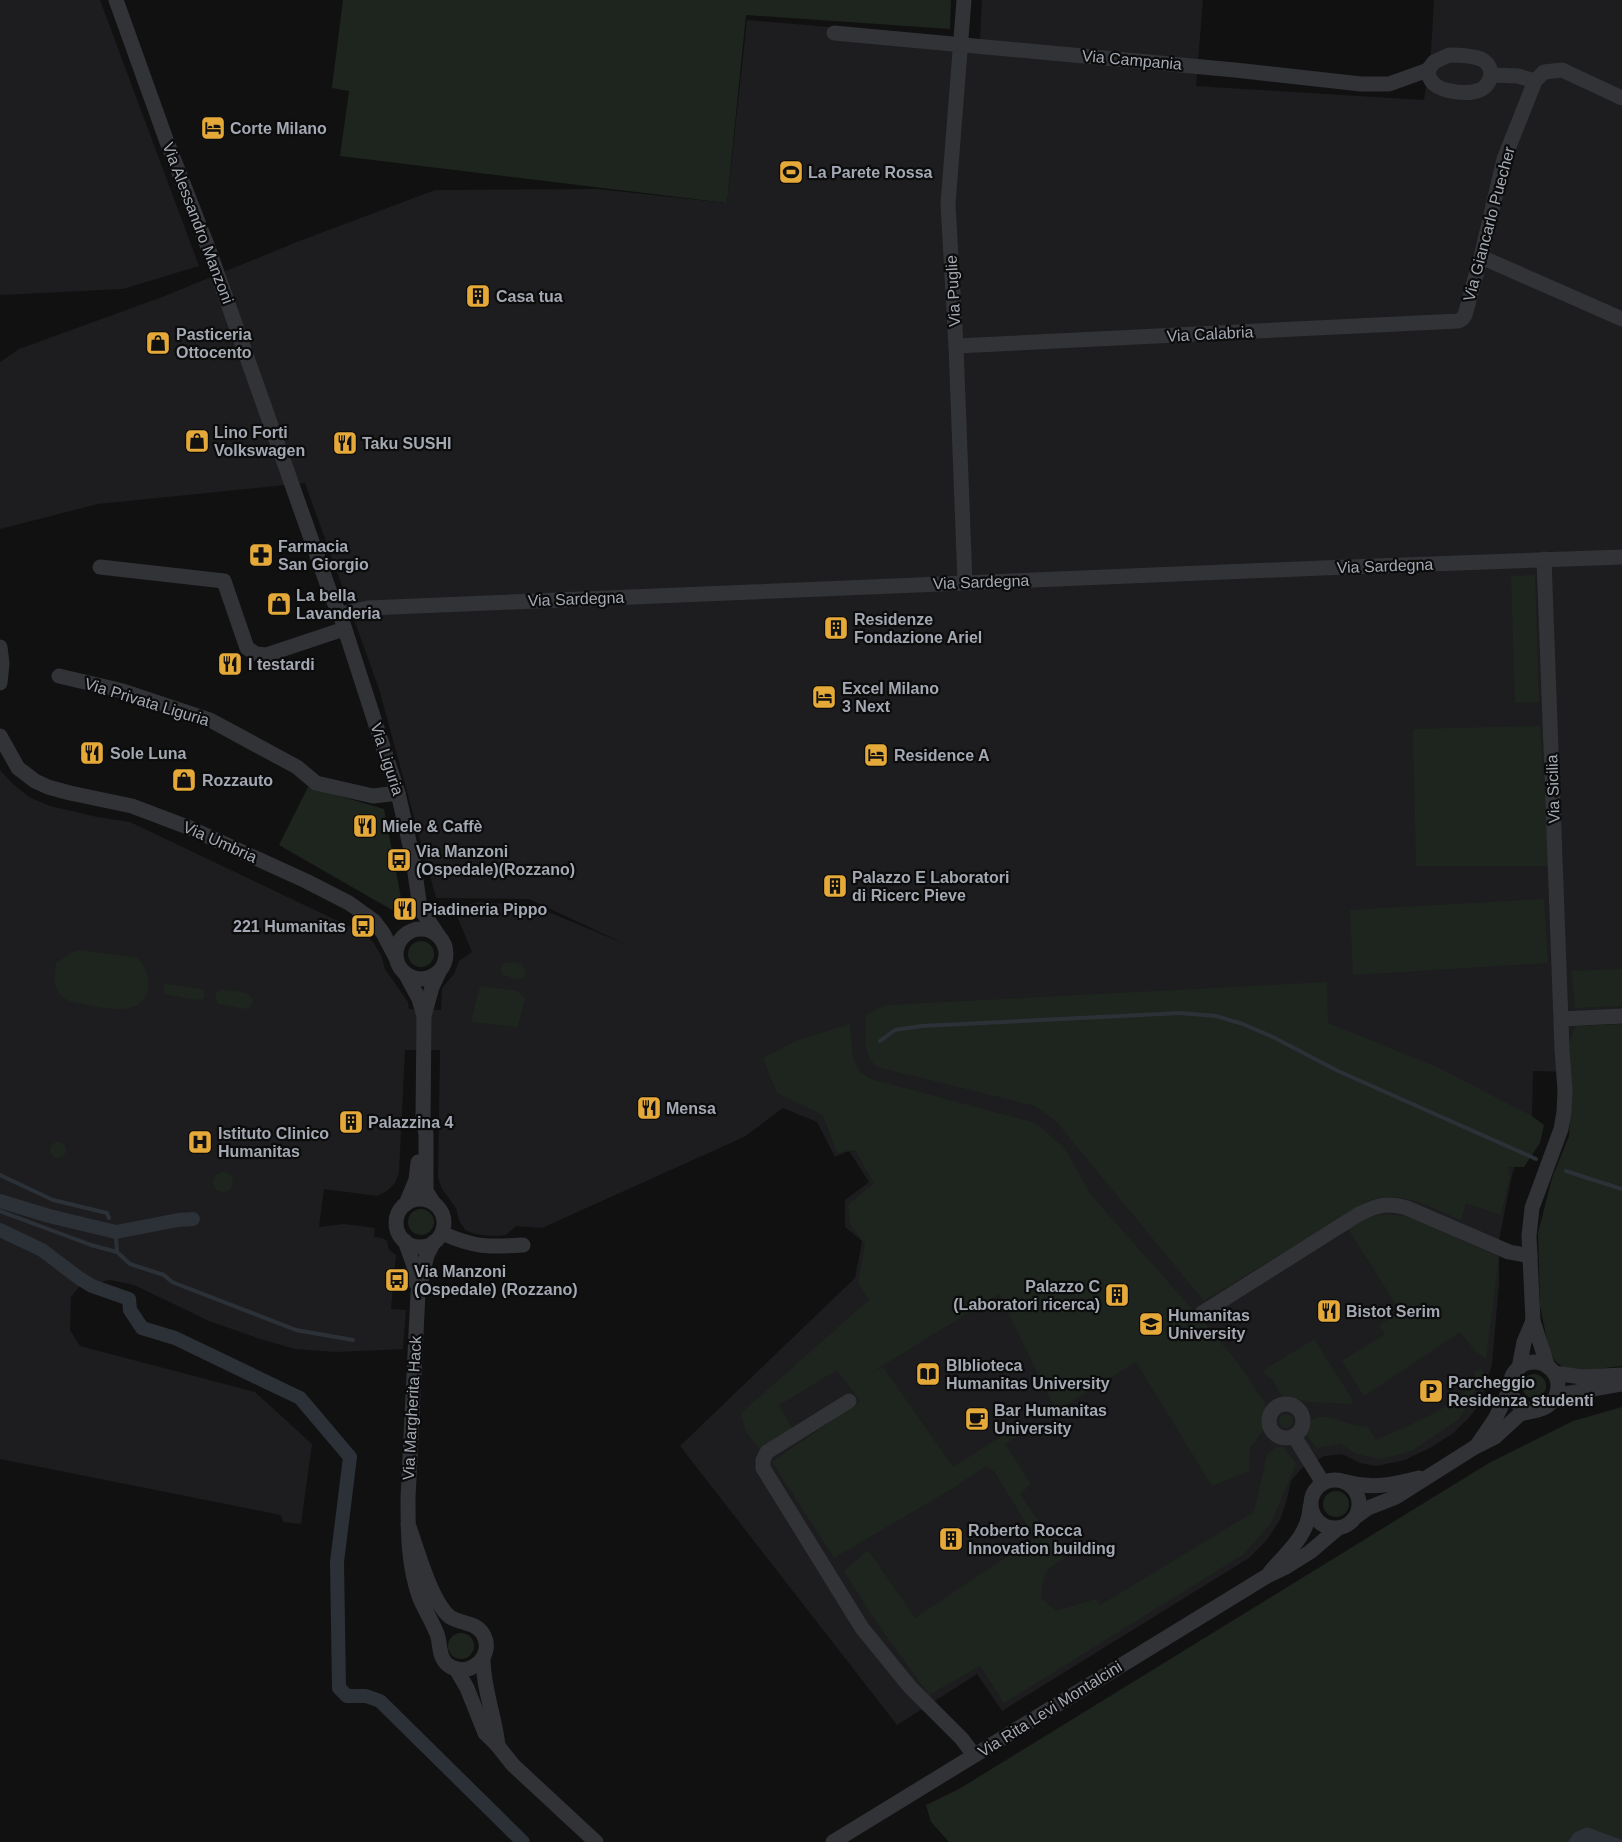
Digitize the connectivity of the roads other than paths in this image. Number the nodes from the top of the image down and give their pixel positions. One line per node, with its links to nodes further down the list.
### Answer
1 (116, 0): 17 (street, Via Alessandro Manzoni)
2 (964, 0): 4 (street, Via Puglie)
3 (834, 33): 4 (street, Via Campania)
4 (961, 44): 5 (street, Via Campania); 12 (street, Via Puglie)
5 (1428, 70): 6 (street, Via Campania); 6 (street)
6 (1491, 75): 7 (street)
7 (1535, 81): 8 (street); 9 (street, Via Giancarlo Puecher)
8 (1622, 98)
9 (1481, 257): 10 (street, Via Giancarlo Puecher); 11 (street)
10 (1462, 319): 12 (street, Via Calabria)
11 (1622, 319)
12 (956, 346): 16 (street, Via Puglie)
13 (1622, 557): 14 (street, Via Sardegna)
14 (1544, 559): 16 (street, Via Sardegna); 32 (street, Via Sicilia)
15 (100, 567): 17 (street, Via Sardegna)
16 (965, 583): 17 (street, Via Sardegna)
17 (342, 622): 22 (street, Via Liguria)
18 (0, 648): 20 (street)
19 (59, 676): 22 (street, Via Privata Liguria)
20 (0, 683)
21 (0, 736): 24 (street, Via Umbria)
22 (398, 793): 23 (street, Via Liguria)
23 (420, 908): 25 (street, Via Liguria); 26 (street, Via Liguria)
24 (374, 921): 25 (street); 27 (street, Via Umbria)
25 (409, 932): 26 (street); 27 (street)
26 (438, 935): 28 (street)
27 (396, 958): 29 (street)
28 (439, 972): 29 (street); 30 (street)
29 (405, 973): 30 (street)
30 (424, 1016): 33 (street)
31 (1622, 1016): 32 (street)
32 (1562, 1019): 39 (street, Via Sicilia)
33 (423, 1119): 34 (street); 35 (street)
34 (433, 1202): 35 (street); 36 (street)
35 (406, 1204): 37 (street)
36 (438, 1238): 37 (street); 38 (street); 40 (street)
37 (405, 1241): 40 (street)
38 (523, 1245)
39 (1530, 1256): 41 (street); 42 (street, Via Sicilia)
40 (418, 1293): 58 (street, Via Margherita Hack)
41 (1202, 1313)
42 (1532, 1321): 43 (street, Via Rita Levi Montalcini); 44 (street)
43 (1519, 1368): 44 (street); 47 (street, Via Rita Levi Montalcini)
44 (1551, 1370): 45 (street); 49 (street)
45 (1622, 1375)
46 (1622, 1384): 49 (street, Via Rita Levi Montalcini)
47 (1510, 1389): 50 (street); 52 (street, Via Rita Levi Montalcini)
48 (849, 1401): 66 (street)
49 (1552, 1402): 50 (street, Via Rita Levi Montalcini)
50 (1538, 1410): 52 (street, Via Rita Levi Montalcini)
51 (1294, 1436): 55 (street)
52 (1475, 1447): 53 (street, Via Rita Levi Montalcini)
53 (1430, 1475): 54 (street, Via Rita Levi Montalcini); 57 (street, Via Rita Levi Montalcini)
54 (1346, 1482): 55 (street, Via Rita Levi Montalcini); 57 (street)
55 (1323, 1483): 56 (street, Via Rita Levi Montalcini)
56 (1311, 1504): 59 (street); 60 (street, Via Rita Levi Montalcini)
57 (1357, 1516): 59 (street, Via Rita Levi Montalcini)
58 (408, 1524): 61 (street); 62 (street, Via Margherita Hack)
59 (1337, 1529): 60 (street, Via Rita Levi Montalcini)
60 (1267, 1576): 66 (street, Via Rita Levi Montalcini)
61 (465, 1622): 62 (street); 63 (street)
62 (439, 1646): 64 (street)
63 (483, 1658): 64 (street); 65 (street)
64 (456, 1669): 65 (street)
65 (498, 1746): 67 (street)
66 (974, 1756): 68 (street, Via Rita Levi Montalcini)
67 (596, 1842)
68 (833, 1842)

